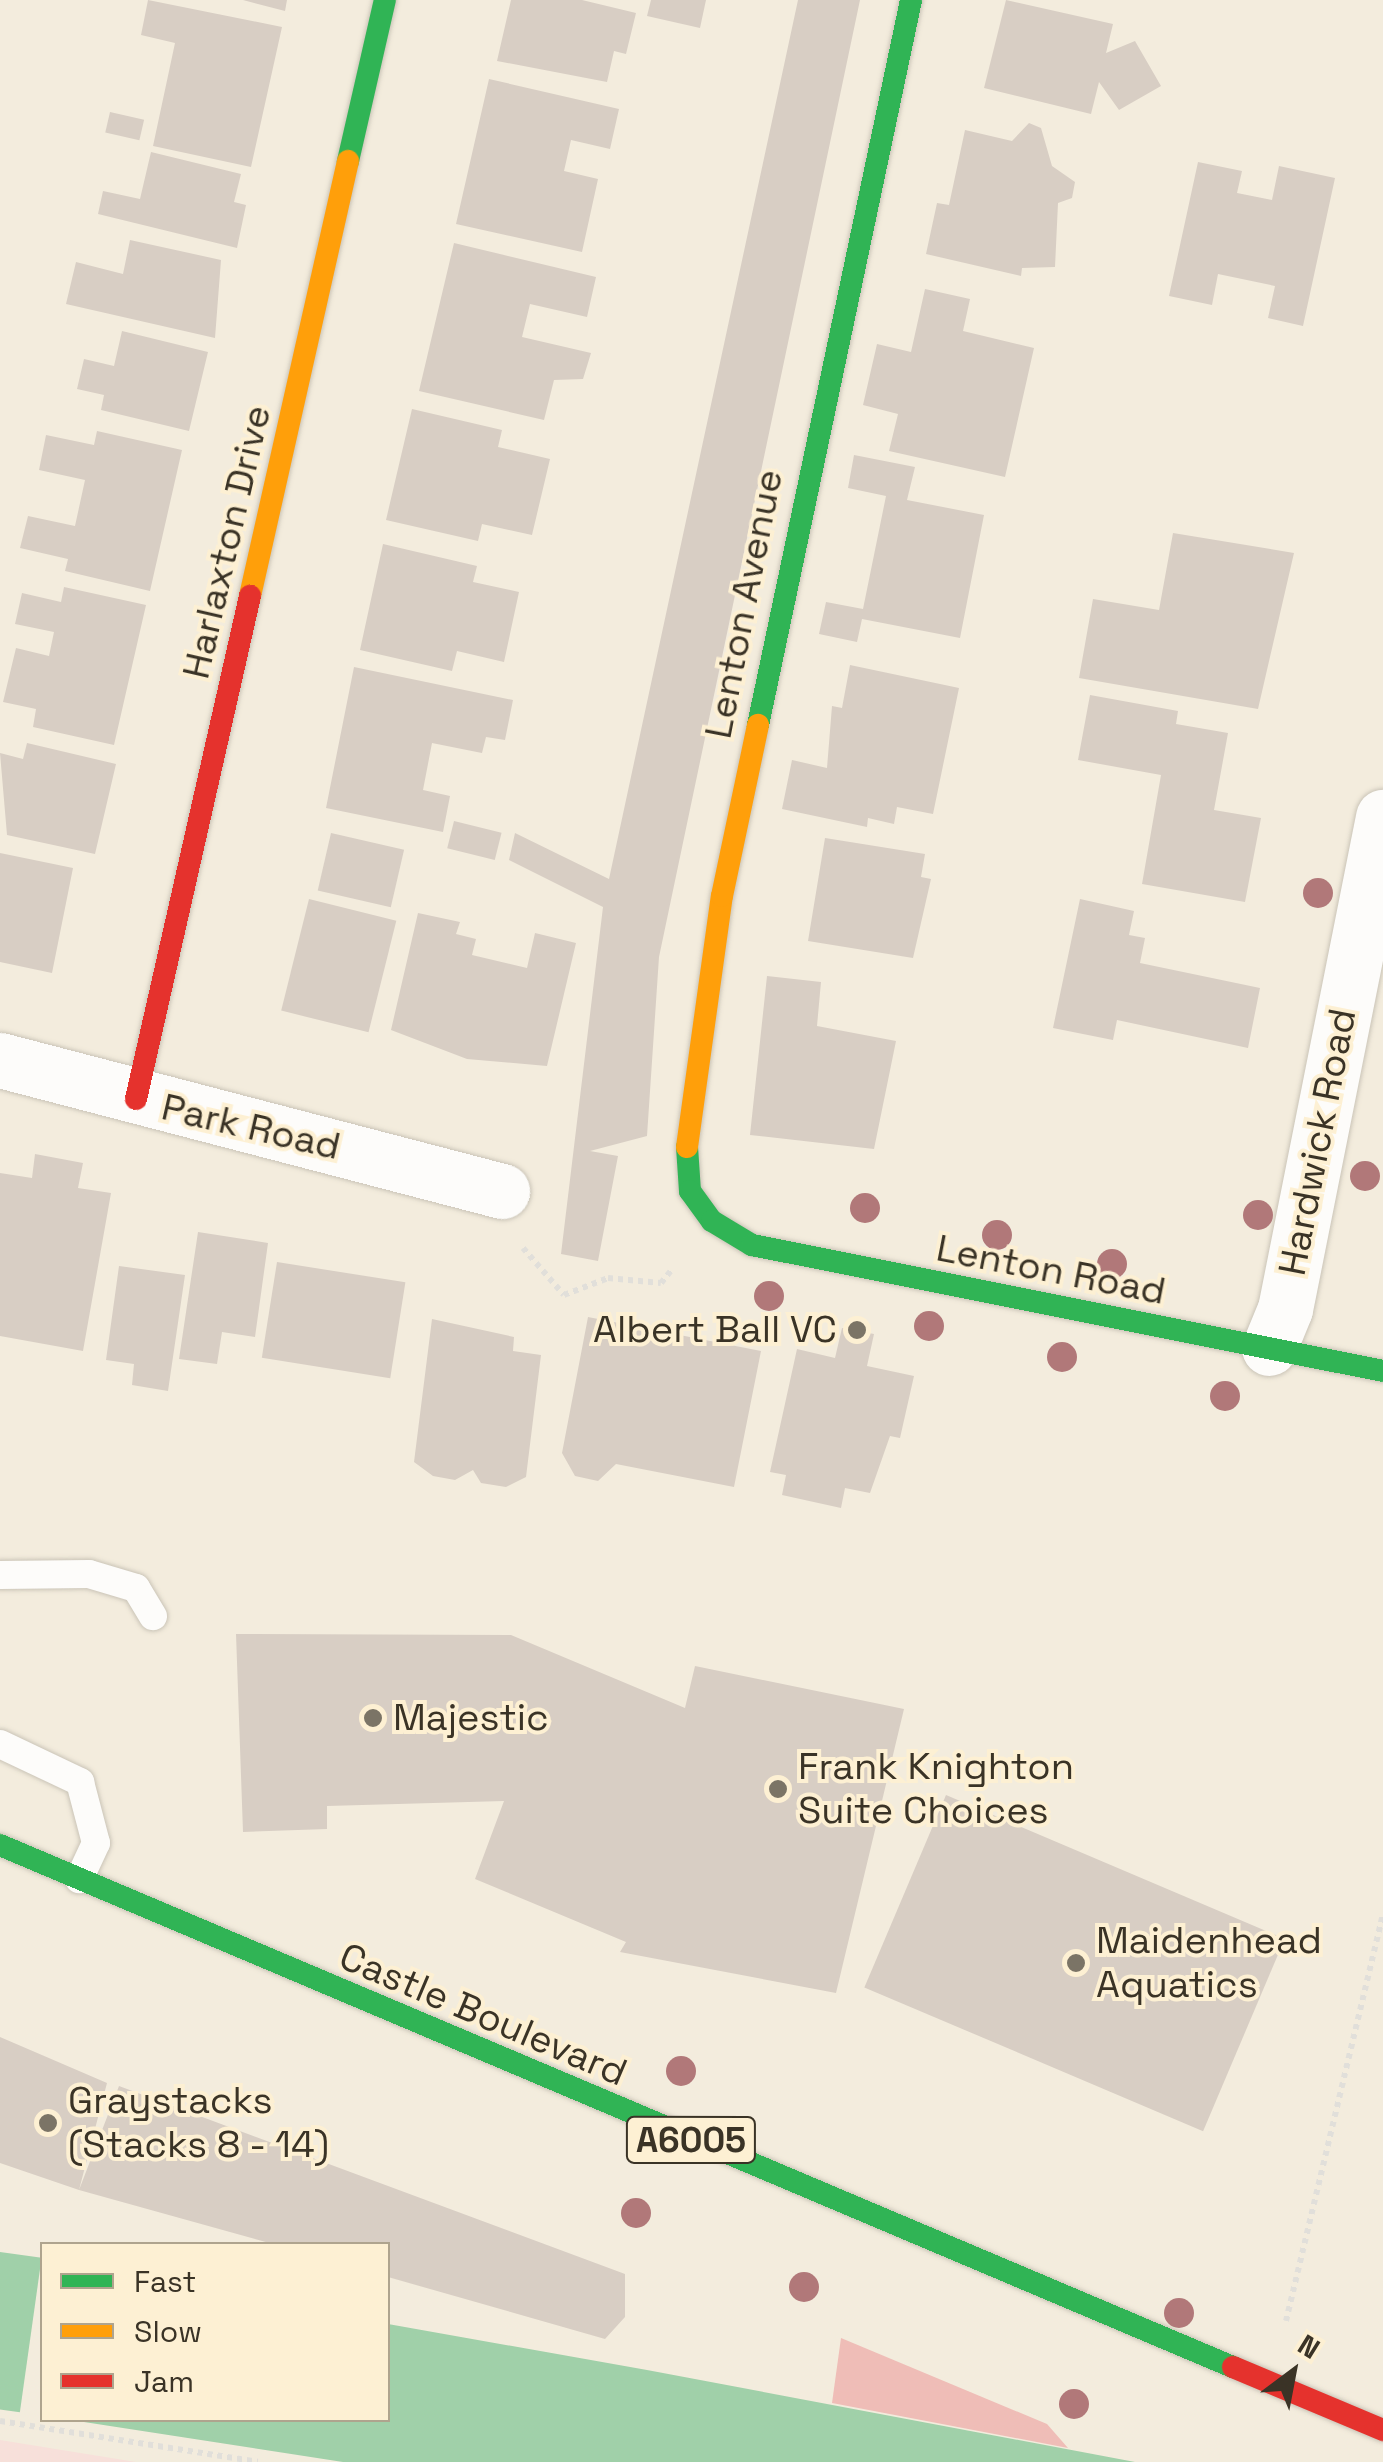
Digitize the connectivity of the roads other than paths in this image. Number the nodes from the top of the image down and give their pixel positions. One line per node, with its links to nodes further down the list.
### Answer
1 (385, 0): 5 (street, Harlaxton Drive)
2 (911, 0): 7 (street, Lenton Avenue)
3 (1383, 817): 8 (street, Hardwick Road)
4 (0, 1060): 5 (street, Park Road)
5 (136, 1099): 6 (street, Park Road)
6 (502, 1191)
7 (712, 1221): 8 (street, Lenton Road)
8 (1269, 1348): 9 (street, Lenton Road)
9 (1383, 1371)
10 (0, 1574): 11 (lane)
11 (152, 1616)
12 (0, 1744): 14 (lane)
13 (0, 1845): 14 (street, Castle Boulevard / A6005)
14 (79, 1879): 15 (street, Castle Boulevard / A6005)
15 (1383, 2430)

